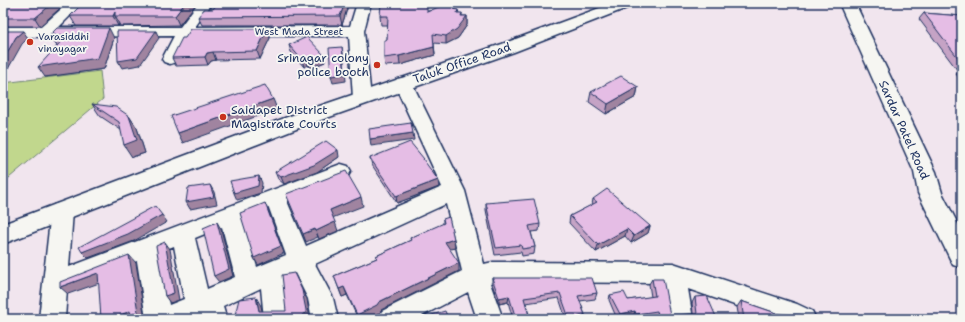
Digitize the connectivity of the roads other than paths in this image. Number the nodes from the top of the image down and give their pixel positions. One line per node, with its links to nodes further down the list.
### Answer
1 (76, 3): 9 (street)
2 (205, 3): 10 (street)
3 (364, 3): 7 (street)
4 (627, 3): 12 (main road, Taluk Office Road)
5 (831, 3): 16 (main road)
6 (848, 3): 16 (main road, Sardar Patel Road)
7 (356, 31): 10 (street, West Mada Street); 13 (street)
8 (3, 32): 9 (street, West Mada Street)
9 (45, 32): 10 (street, West Mada Street)
10 (184, 32): 11 (street)
11 (170, 59)
12 (403, 84): 13 (main road, Taluk Office Road); 15 (street)
13 (362, 98): 18 (main road, Taluk Office Road)
14 (341, 171): 17 (street)
15 (454, 191): 24 (street); 26 (street)
16 (930, 193): 23 (main road, Sardar Patel Road)
17 (275, 197): 19 (street); 24 (street)
18 (62, 211): 21 (main road); 28 (street)
19 (230, 214): 20 (street); 27 (street)
20 (183, 233): 22 (street); 29 (street)
21 (3, 234)
22 (146, 247): 28 (street); 32 (street)
23 (962, 257)
24 (300, 259): 27 (street); 35 (street)
25 (673, 273): 26 (street); 37 (street); 38 (street)
26 (476, 276): 30 (street); 36 (street)
27 (260, 278): 29 (street); 34 (street)
28 (55, 283): 31 (street)
29 (207, 308): 33 (street)
30 (400, 317)
31 (52, 319)
32 (159, 319)
33 (166, 319)
34 (276, 319)
35 (325, 319)
36 (490, 319)
37 (680, 319)
38 (803, 319)

